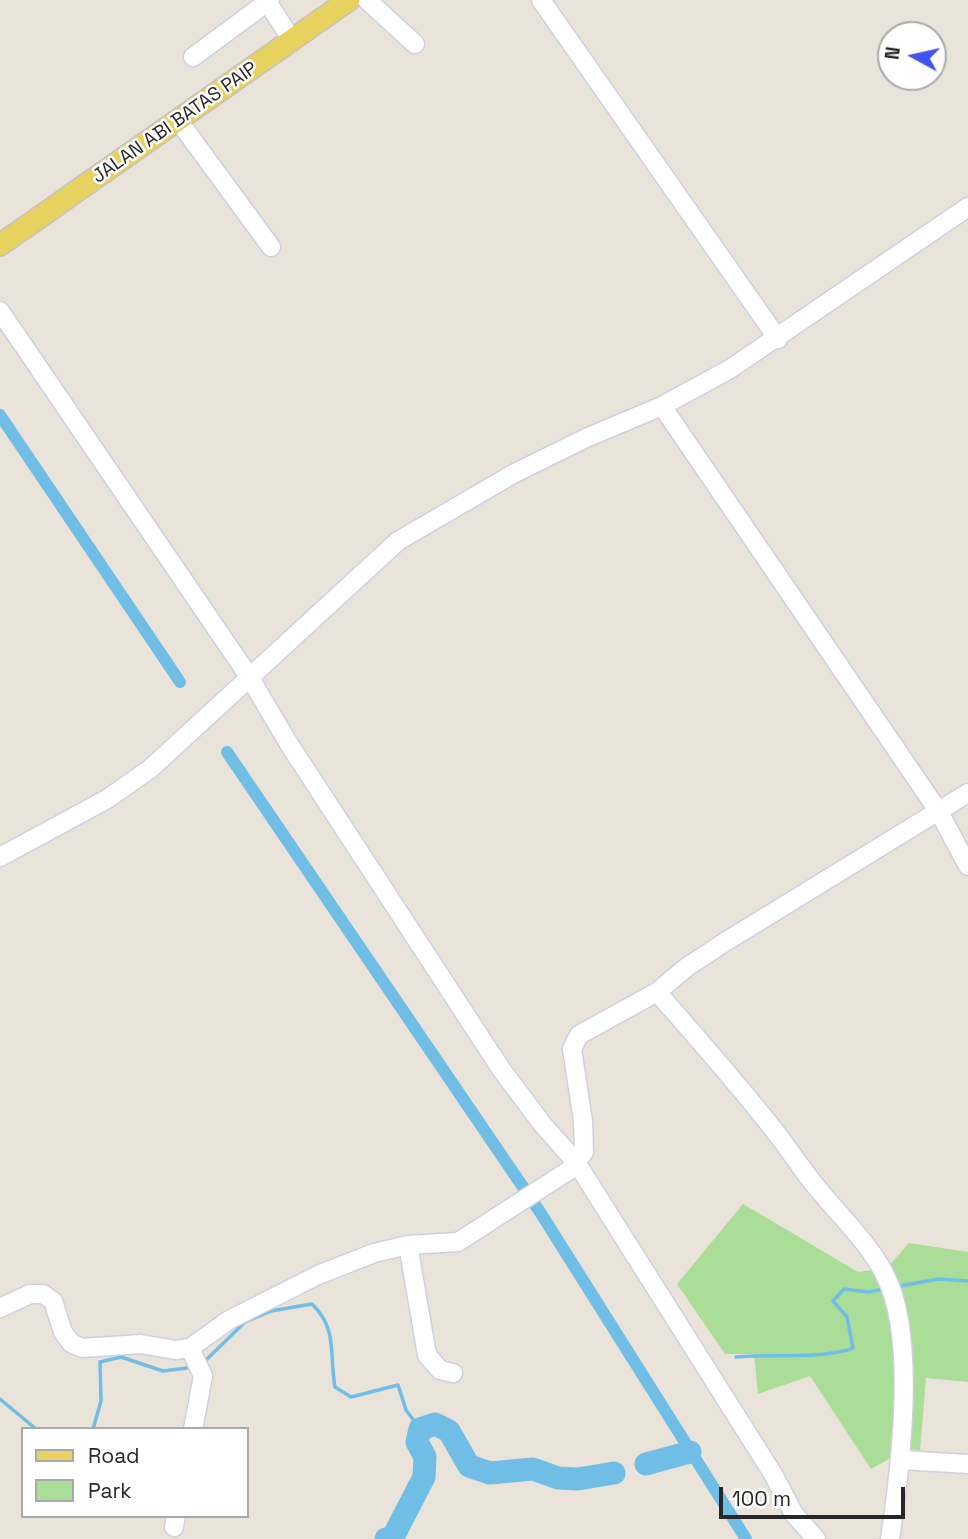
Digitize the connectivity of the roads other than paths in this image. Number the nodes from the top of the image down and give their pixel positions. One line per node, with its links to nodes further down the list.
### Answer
1 (349, 0): 5 (main road, JALAN ABI BATAS PAIP)
2 (367, 0): 6 (street)
3 (541, 0): 13 (street)
4 (268, 1): 5 (street); 7 (street)
5 (292, 40): 8 (main road, JALAN ABI BATAS PAIP)
6 (415, 44)
7 (193, 57)
8 (178, 120): 10 (main road, JALAN ABI BATAS PAIP); 11 (street)
9 (968, 207): 13 (street)
10 (0, 245)
11 (271, 247)
12 (0, 311): 15 (street)
13 (778, 339): 14 (street)
14 (662, 406): 15 (street); 17 (street)
15 (250, 678): 18 (street); 21 (street)
16 (968, 793): 17 (street)
17 (939, 812): 19 (street); 20 (street)
18 (0, 858)
19 (968, 866)
20 (657, 992): 21 (street); 27 (street)
21 (572, 1166): 22 (street); 29 (street)
22 (408, 1245): 24 (street); 25 (street)
23 (0, 1308): 24 (street)
24 (191, 1351): 26 (street)
25 (453, 1373)
26 (193, 1427)
27 (902, 1460): 28 (street); 30 (street)
28 (968, 1464)
29 (817, 1539)
30 (890, 1539)

